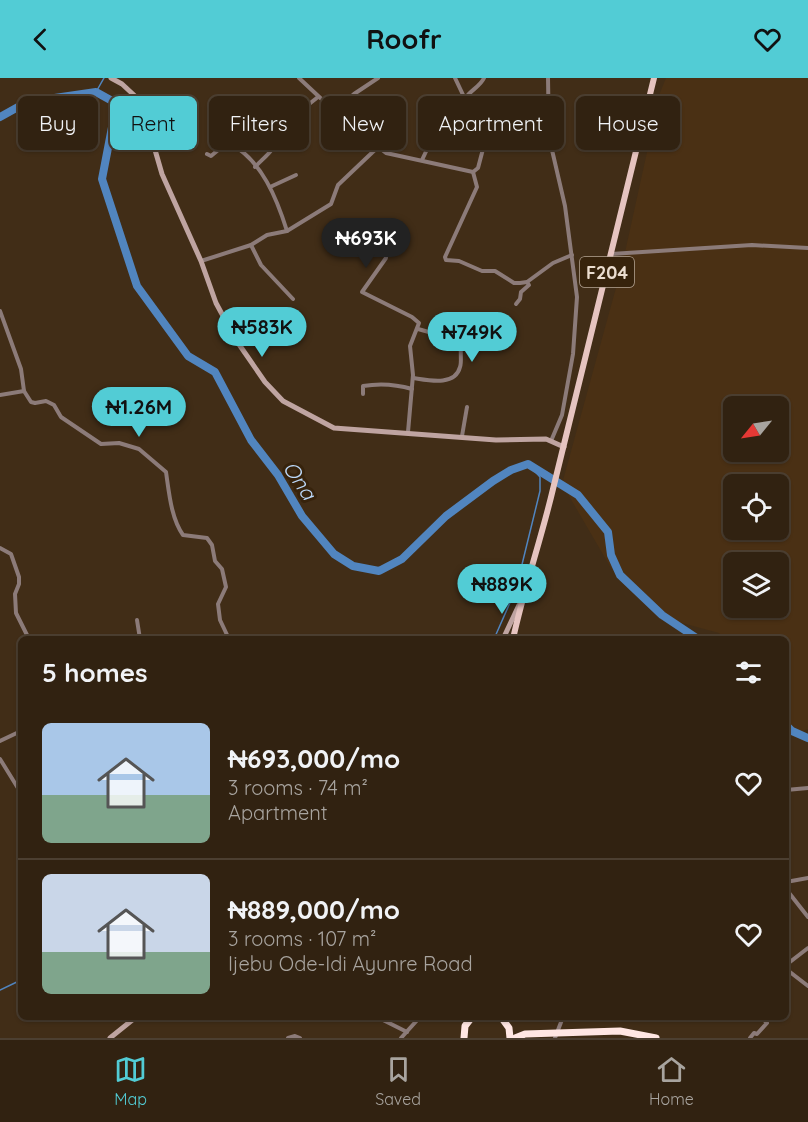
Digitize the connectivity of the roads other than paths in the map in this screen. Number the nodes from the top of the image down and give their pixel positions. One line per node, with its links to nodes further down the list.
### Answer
1 (111, 78): 25 (street)
2 (299, 78): 9 (street)
3 (378, 78): 8 (street)
4 (455, 78): 5 (street)
5 (484, 78)
6 (548, 78): 23 (street)
7 (654, 78): 22 (main road, F204)
8 (352, 96)
9 (318, 97): 10 (street); 15 (street)
10 (321, 100)
11 (375, 150): 19 (street)
12 (382, 150): 14 (street)
13 (207, 154): 15 (street)
14 (422, 160): 16 (street); 16 (street)
15 (255, 166): 18 (street)
16 (473, 172): 26 (street)
17 (296, 175): 18 (street)
18 (270, 187): 19 (street)
19 (287, 231): 20 (street)
20 (251, 245): 25 (street); 27 (street)
21 (808, 248): 22 (street)
22 (611, 254): 40 (main road, F204)
23 (572, 255): 26 (street); 39 (street)
24 (386, 258): 30 (street)
25 (201, 261): 37 (street)
26 (526, 282): 28 (street)
27 (293, 299)
28 (516, 304)
29 (0, 312): 33 (street)
30 (418, 329): 31 (street); 31 (street)
31 (413, 378): 32 (street)
32 (412, 389): 34 (street); 37 (street)
33 (24, 391): 35 (street); 46 (street)
34 (363, 394)
35 (0, 395)
36 (467, 407): 38 (street)
37 (408, 432): 38 (street)
38 (462, 436): 39 (street)
39 (551, 441): 40 (street)
40 (564, 447): 42 (main road, F204)
41 (0, 548): 44 (street)
42 (521, 601): 47 (street); 48 (main road, F204)
43 (137, 620): 45 (street)
44 (28, 636)
45 (140, 636)
46 (228, 636)
47 (504, 636)
48 (514, 636)
49 (18, 732): 50 (street)
50 (0, 741)
51 (0, 759): 52 (street)
52 (18, 784)
53 (808, 788): 54 (street)
54 (789, 789)
55 (808, 878): 56 (street)
56 (789, 881)
57 (789, 893): 58 (street)
58 (808, 916)
59 (808, 948): 60 (street)
60 (789, 964)
61 (789, 970): 62 (street)
62 (808, 986)
63 (132, 1020): 74 (street)
64 (383, 1020): 71 (street)
65 (417, 1020): 71 (street)
66 (470, 1020): 78 (highway)
67 (503, 1020): 70 (highway)
68 (562, 1020): 73 (street)
69 (764, 1020): 82 (street)
70 (508, 1028): 72 (highway); 79 (highway)
71 (407, 1032): 77 (street)
72 (525, 1034): 73 (highway); 80 (highway)
73 (555, 1036): 81 (highway)
74 (110, 1038)
75 (288, 1038): 76 (street)
76 (300, 1038)
77 (401, 1038)
78 (464, 1038)
79 (510, 1038)
80 (515, 1038)
81 (656, 1038)
82 (750, 1038)

